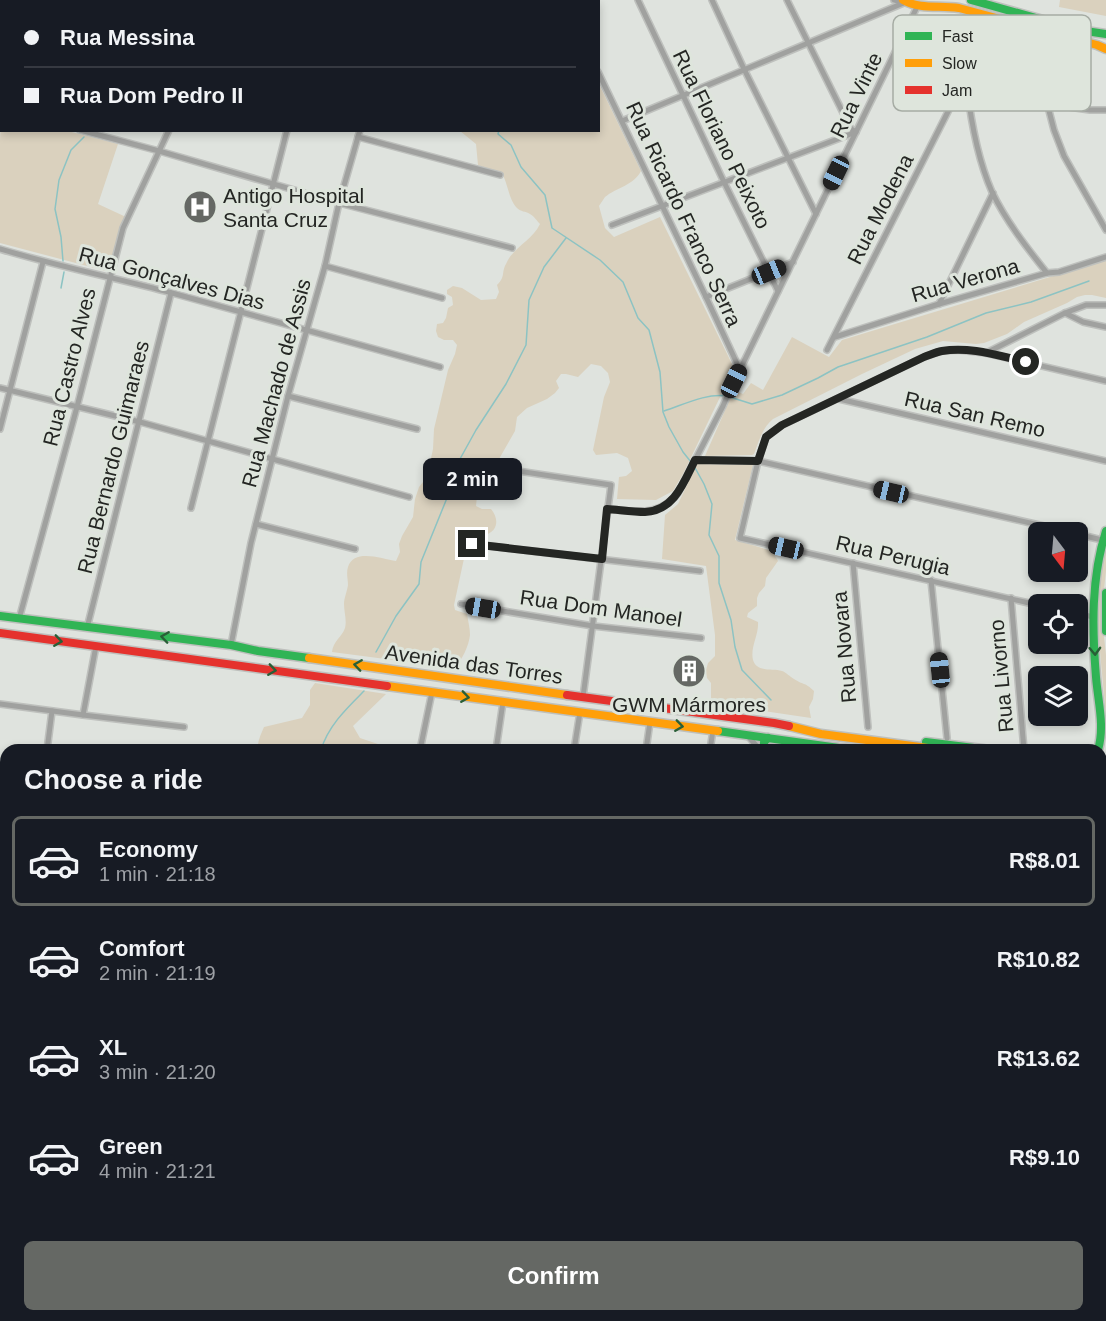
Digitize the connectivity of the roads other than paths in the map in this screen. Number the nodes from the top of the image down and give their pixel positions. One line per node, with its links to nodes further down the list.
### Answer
1 (638, 0): 20 (street, Rua Floriano Peixoto)
2 (712, 0): 18 (street)
3 (787, 0): 14 (street)
4 (894, 0): 6 (street)
5 (971, 0): 11 (main road)
6 (904, 2): 8 (main road); 14 (street)
7 (941, 3): 8 (main road); 10 (main road)
8 (918, 7): 9 (street, Rua Vinte)
9 (914, 15)
10 (988, 15)
11 (1024, 15)
12 (1091, 32): 13 (main road)
13 (1106, 34)
14 (807, 43): 18 (street); 30 (street)
15 (1091, 43): 16 (main road)
16 (1106, 49)
17 (893, 57): 30 (street, Rua Vinte)
18 (744, 69): 20 (street); 33 (street)
19 (600, 76): 26 (street, Rua Ricardo Franco Serra)
20 (683, 95): 26 (street); 35 (street, Rua Floriano Peixoto)
21 (1091, 110): 22 (street)
22 (1106, 110)
23 (948, 111): 62 (street, Rua Modena)
24 (971, 111): 37 (street)
25 (1049, 111): 42 (street)
26 (622, 121): 39 (street, Rua Ricardo Franco Serra)
27 (88, 132): 32 (street)
28 (168, 132): 32 (street, Rua Castro Alves)
29 (286, 132): 36 (street)
30 (856, 132): 33 (street); 40 (street, Rua Vinte)
31 (359, 134): 34 (street); 38 (street, Rua Machado de Assis)
32 (159, 151): 36 (street); 51 (street, Rua Castro Alves)
33 (788, 158): 35 (street); 40 (street)
34 (500, 175)
35 (724, 182): 39 (street); 49 (street, Rua Floriano Peixoto)
36 (273, 183): 38 (street); 58 (street)
37 (993, 193): 50 (street); 56 (street)
38 (339, 203): 43 (street); 48 (street, Rua Machado de Assis)
39 (662, 206): 41 (street); 54 (street, Rua Ricardo Franco Serra)
40 (816, 214): 47 (street, Rua Vinte)
41 (612, 225)
42 (1106, 230)
43 (512, 248)
44 (0, 249): 46 (street, Rua Gonçalves Dias)
45 (1106, 257): 50 (street, Rua Verona)
46 (43, 262): 51 (street, Rua Gonçalves Dias); 69 (street)
47 (793, 262): 49 (street); 52 (street, Rua Vinte)
48 (325, 266): 55 (street); 61 (street, Rua Machado de Assis)
49 (769, 272): 52 (street, Rua Floriano Peixoto); 54 (street)
50 (1047, 273): 56 (street, Rua Verona)
51 (110, 277): 53 (street, Rua Gonçalves Dias); 72 (street, Rua Castro Alves)
52 (778, 291): 66 (street, Rua Vinte)
53 (171, 293): 58 (street, Rua Gonçalves Dias); 73 (street, Rua Bernardo Guimaraes)
54 (706, 297): 66 (street, Rua Ricardo Franco Serra)
55 (442, 298)
56 (939, 304): 62 (street, Rua Verona)
57 (1106, 305): 59 (street)
58 (242, 312): 61 (street, Rua Gonçalves Dias); 76 (street)
59 (1065, 313): 60 (street); 64 (street)
60 (1106, 327)
61 (306, 331): 65 (street, Rua Gonçalves Dias); 70 (street, Rua Machado de Assis)
62 (835, 337): 63 (street, Rua Modena)
63 (827, 350)
64 (986, 353): 67 (street); 71 (street)
65 (440, 368)
66 (740, 370): 80 (street, Rua Vinte)
67 (1106, 381)
68 (0, 388): 69 (street)
69 (11, 391): 72 (street); 74 (street)
70 (288, 396): 75 (street); 77 (street, Rua Machado de Assis)
71 (837, 399): 78 (street); 79 (street, Rua San Remo)
72 (77, 407): 73 (street); 103 (street, Rua Castro Alves)
73 (140, 422): 76 (street); 106 (street, Rua Bernardo Guimaraes)
74 (0, 429)
75 (417, 429)
76 (208, 441): 77 (street); 83 (street)
77 (272, 460): 82 (street); 86 (street, Rua Machado de Assis)
78 (758, 461): 80 (street); 85 (street); 93 (street, Rua Perugia)
79 (1106, 461)
80 (695, 462): 84 (street, Rua Vinte)
81 (498, 468): 84 (street)
82 (410, 497)
83 (191, 508)
84 (607, 509): 92 (street)
85 (1028, 522)
86 (256, 524): 91 (street); 112 (street, Rua Machado de Assis)
87 (1106, 531): 89 (main road)
88 (1088, 537): 89 (street)
89 (1102, 540): 102 (main road)
90 (472, 544): 92 (street)
91 (355, 549)
92 (602, 559): 94 (street); 105 (street)
93 (853, 563): 95 (street, Rua Perugia); 127 (street, Rua Novara)
94 (700, 571)
95 (931, 580): 97 (street, Rua Perugia); 131 (street)
96 (1106, 594): 104 (main road)
97 (1011, 598): 98 (street, Rua Perugia); 143 (street, Rua Livorno)
98 (1028, 602)
99 (461, 604): 105 (street, Rua Dom Manoel)
100 (0, 616): 103 (main road, Avenida das Torres)
101 (1088, 616): 102 (street)
102 (1094, 617): 144 (main road, one-way to 144)
103 (19, 619): 106 (main road, Avenida das Torres)
104 (1106, 624): 107 (main road)
105 (593, 626): 109 (street, Rua Dom Manoel); 116 (street)
106 (87, 628): 110 (main road, Avenida das Torres, one-way to 106)
107 (1106, 631)
108 (0, 633): 111 (main road, Avenida das Torres, one-way to 111)
109 (701, 638)
110 (198, 642): 112 (main road, Avenida das Torres); 113 (main road)
111 (96, 646): 113 (main road, Avenida das Torres); 122 (street)
112 (228, 651): 114 (main road); 116 (main road, Avenida das Torres, one-way to 112)
113 (175, 657): 114 (main road, Avenida das Torres)
114 (232, 665): 115 (main road, Avenida das Torres, one-way to 115)
115 (432, 692): 117 (main road, Avenida das Torres, one-way to 117); 133 (street)
116 (583, 697): 119 (main road, Avenida das Torres)
117 (503, 702): 121 (main road, Avenida das Torres); 134 (street)
118 (0, 704): 120 (street)
119 (626, 704): 123 (main road); 125 (main road, Avenida das Torres)
120 (52, 711): 122 (street); 132 (street)
121 (580, 712): 123 (main road, Avenida das Torres); 135 (street)
122 (83, 715): 126 (street)
123 (604, 716): 124 (main road, Avenida das Torres)
124 (650, 722): 128 (main road, Avenida das Torres, one-way to 128); 136 (street)
125 (774, 723): 141 (main road, Avenida das Torres); 142 (main road)
126 (184, 727)
127 (868, 727)
128 (713, 730): 129 (main road, Avenida das Torres); 137 (street)
129 (747, 735): 130 (main road, Avenida das Torres); 138 (street)
130 (768, 738): 139 (main road); 140 (main road, Avenida das Torres)
131 (947, 738)
132 (48, 744)
133 (421, 744)
134 (497, 744)
135 (575, 744)
136 (647, 744)
137 (711, 744)
138 (756, 744)
139 (764, 744)
140 (808, 744)
141 (901, 744)
142 (942, 744)
143 (1023, 744)
144 (1101, 744)

